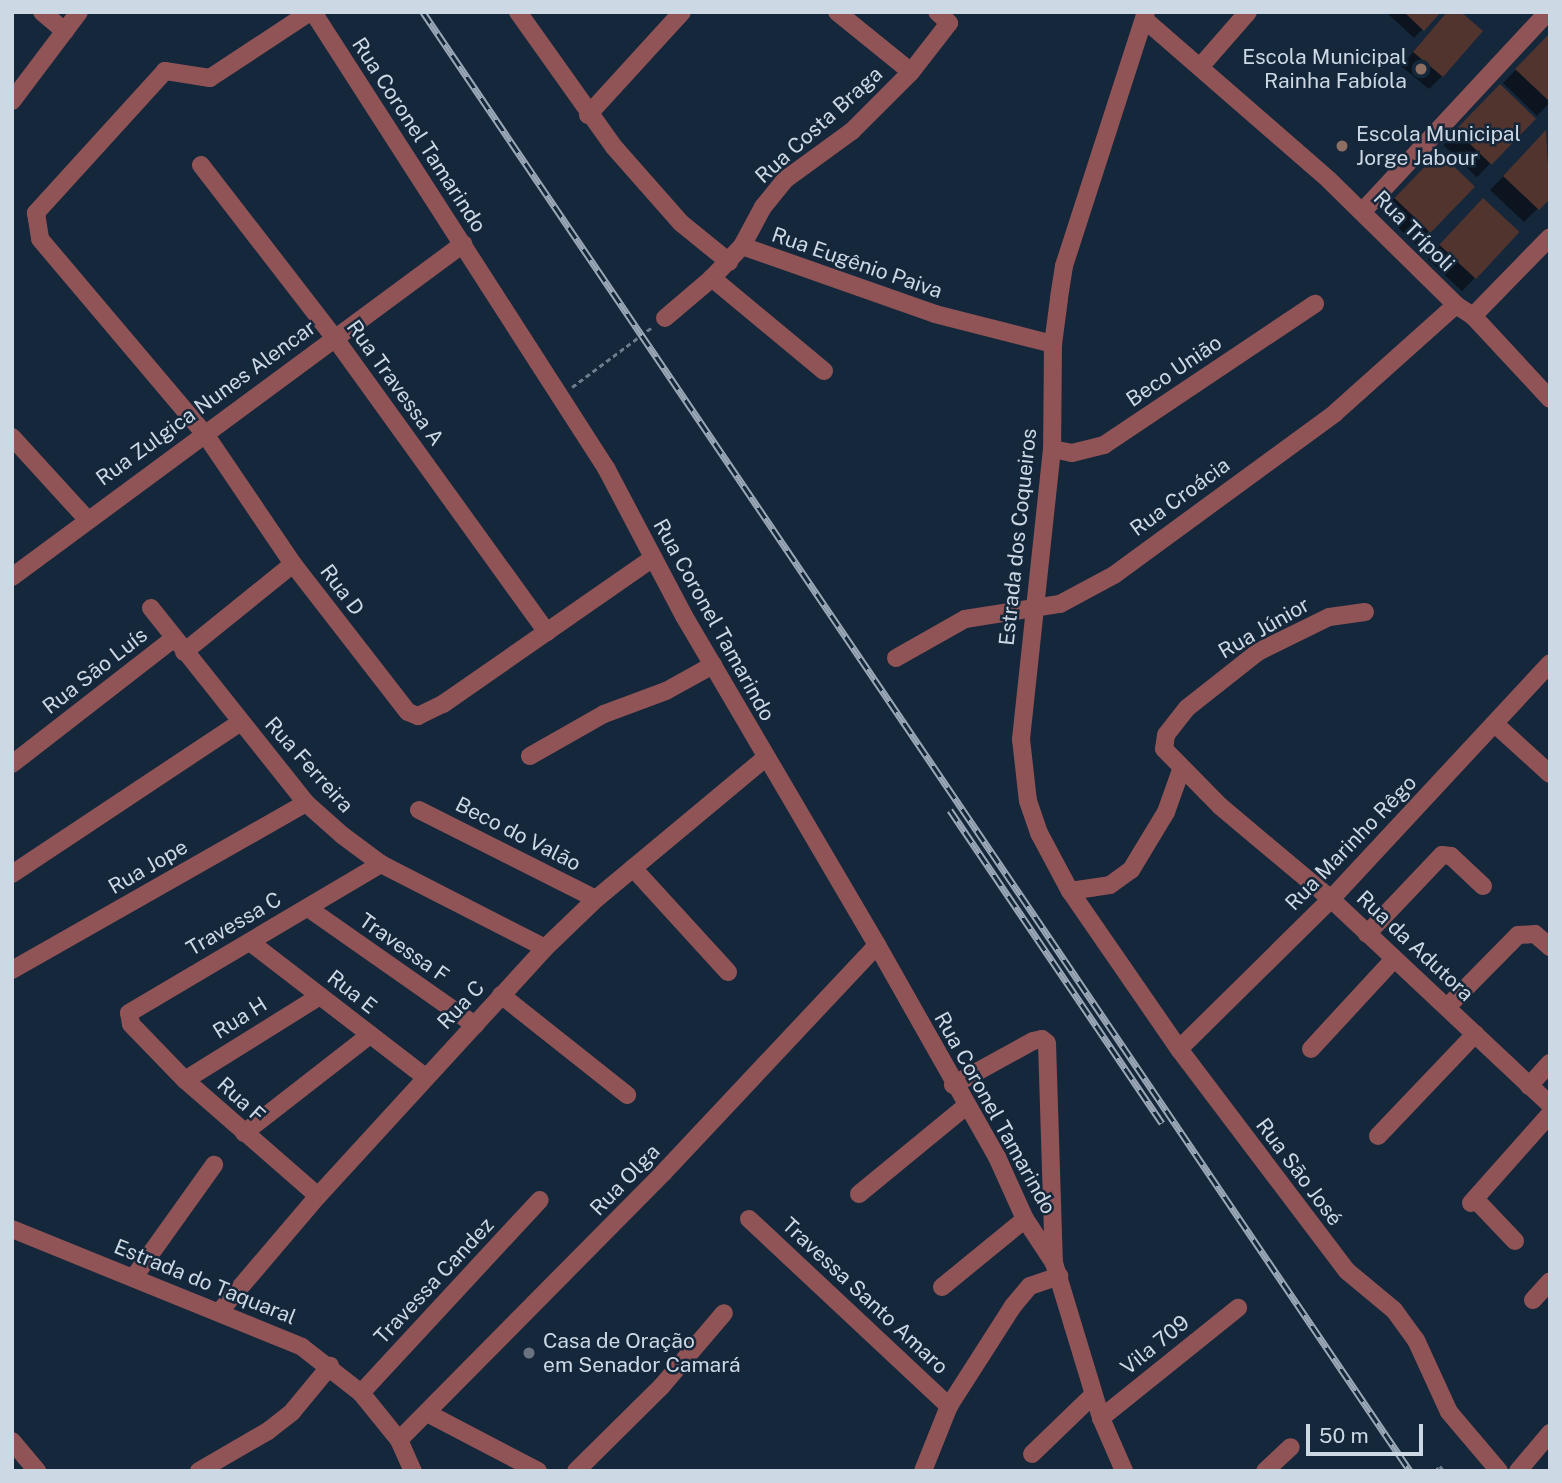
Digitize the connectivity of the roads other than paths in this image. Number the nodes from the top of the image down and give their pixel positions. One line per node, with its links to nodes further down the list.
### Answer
1 (42, 12): 11 (street)
2 (79, 12): 11 (street)
3 (312, 12): 19 (street, Rua Coronel Tamarindo); 31 (street, Rua D)
4 (518, 12): 15 (street)
5 (682, 12): 15 (street)
6 (837, 12): 13 (street)
7 (937, 12): 13 (street, Rua Costa Braga)
8 (1248, 12): 12 (street)
9 (1548, 12): 17 (street)
10 (1145, 16): 12 (street, Rua Trípoli); 28 (street, Estrada dos Coqueiros)
11 (65, 32): 14 (street)
12 (1200, 68): 17 (street, Rua Trípoli)
13 (911, 72): 20 (street, Rua Costa Braga)
14 (12, 101)
15 (588, 115): 21 (street)
16 (201, 165): 27 (street, Rua Travessa A)
17 (1362, 212): 24 (street, Rua Trípoli)
18 (1550, 237): 25 (street)
19 (463, 244): 27 (street, Rua Zulgica Nunes Alencar); 35 (street, Rua Coronel Tamarindo)
20 (742, 246): 21 (street, Rua Eugênio Paiva); 28 (street, Rua Eugênio Paiva)
21 (729, 262): 22 (street, Rua Eugênio Paiva)
22 (712, 278): 26 (street, Rua Eugênio Paiva); 29 (street)
23 (1315, 304): 33 (street, Beco União)
24 (1456, 305): 25 (street, Rua Trípoli); 38 (street, Rua Croácia)
25 (1474, 316): 30 (street, Rua Trípoli)
26 (665, 318)
27 (334, 337): 31 (street, Rua Zulgica Nunes Alencar); 41 (street, Rua Travessa A)
28 (1053, 344): 33 (street, Estrada dos Coqueiros)
29 (824, 371)
30 (1550, 399)
31 (205, 433): 34 (street, Rua Zulgica Nunes Alencar); 36 (street, Rua D)
32 (12, 437): 34 (street)
33 (1052, 449): 38 (street, Estrada dos Coqueiros)
34 (87, 519): 37 (street, Rua Zulgica Nunes Alencar)
35 (653, 558): 41 (street, Rua D); 45 (street, Rua Coronel Tamarindo)
36 (293, 564): 41 (street, Rua D); 42 (street, Rua São Luís)
37 (12, 576)
38 (1032, 606): 43 (street, Rua Croácia); 59 (street, Estrada dos Coqueiros)
39 (151, 608): 42 (street, Rua Ferreira)
40 (1366, 612): 51 (street, Rua Júnior)
41 (547, 632)
42 (179, 646): 46 (street, Rua Ferreira); 50 (street, Rua São Luís)
43 (896, 658)
44 (1550, 663): 47 (street, Rua Marinho Rêgo)
45 (713, 665): 48 (street); 49 (street, Rua Coronel Tamarindo)
46 (239, 723): 53 (street, Rua Ferreira); 57 (street)
47 (1495, 724): 52 (street); 61 (street, Rua Marinho Rêgo)
48 (530, 756)
49 (765, 758): 56 (street, Rua C); 65 (street, Rua Coronel Tamarindo)
50 (12, 764)
51 (1181, 770): 59 (street); 61 (street, Rua da Adutora)
52 (1550, 774)
53 (306, 803): 55 (street, Rua Ferreira); 69 (street, Rua Jope)
54 (419, 810): 60 (street, Beco do Valão)
55 (381, 864): 62 (street, Travessa C); 67 (street, Rua Ferreira)
56 (633, 868): 60 (street, Rua C); 70 (street)
57 (12, 874)
58 (1483, 886): 63 (street)
59 (1070, 891): 78 (street, Rua São José)
60 (596, 899): 67 (street, Rua C)
61 (1331, 899): 63 (street, Rua da Adutora); 78 (street, Rua Marinho Rêgo)
62 (308, 908): 64 (street, Travessa C); 74 (street, Travessa F)
63 (1367, 934): 68 (street, Rua da Adutora)
64 (250, 942): 72 (street, Rua E); 75 (street, Travessa C)
65 (877, 945): 83 (street, Rua Coronel Tamarindo); 111 (street, Rua Olga)
66 (1550, 947): 73 (street)
67 (545, 948): 71 (street, Rua C)
68 (1393, 960): 73 (street, Rua da Adutora); 79 (street)
69 (12, 970)
70 (728, 972)
71 (501, 995): 74 (street, Rua C); 85 (street)
72 (320, 996): 77 (street, Rua E); 82 (street, Rua H)
73 (1447, 1007): 76 (street, Rua da Adutora)
74 (475, 1025): 81 (street, Rua C)
75 (139, 1032): 82 (street, Rua F)
76 (1475, 1034): 84 (street, Rua da Adutora); 90 (street)
77 (370, 1035): 81 (street, Rua E); 89 (street)
78 (1180, 1049): 126 (street, Rua São José)
79 (1311, 1049)
80 (1550, 1063): 84 (street)
81 (425, 1077): 93 (street, Rua C)
82 (185, 1080): 89 (street, Rua F)
83 (953, 1085): 87 (street, Rua Coronel Tamarindo); 99 (street)
84 (1529, 1086): 86 (street, Rua da Adutora)
85 (627, 1095)
86 (1550, 1105)
87 (966, 1106): 92 (street); 96 (street, Rua Coronel Tamarindo)
88 (1550, 1115): 98 (street)
89 (244, 1133): 93 (street, Rua F)
90 (1378, 1136)
91 (214, 1165): 100 (street)
92 (859, 1194)
93 (318, 1196): 105 (street, Rua C)
94 (540, 1200): 108 (street, Travessa Candez)
95 (749, 1219): 110 (street, Travessa Santo Amaro)
96 (1025, 1219): 99 (street, Rua Coronel Tamarindo); 102 (street)
97 (12, 1229): 100 (street, Estrada do Taquaral)
98 (1515, 1241)
99 (1057, 1270): 109 (street); 110 (street)
100 (134, 1277): 105 (street, Estrada do Taquaral)
101 (1549, 1285): 103 (street)
102 (942, 1287)
103 (1533, 1300)
104 (1238, 1308): 112 (street, Vila 709)
105 (220, 1311): 107 (street, Estrada do Taquaral)
106 (724, 1313): 122 (street)
107 (330, 1366): 108 (street, Estrada do Taquaral); 119 (street)
108 (361, 1393): 114 (street, Estrada do Taquaral)
109 (1093, 1395): 112 (street); 117 (street)
110 (949, 1405): 123 (street)
111 (429, 1414): 114 (street, Rua Olga); 121 (street)
112 (1101, 1418): 124 (street)
113 (1550, 1433): 127 (street)
114 (399, 1440): 120 (street, Estrada do Taquaral)
115 (12, 1441): 118 (street)
116 (1291, 1447): 125 (street)
117 (1032, 1454)
118 (37, 1471)
119 (199, 1471)
120 (413, 1471)
121 (538, 1471)
122 (576, 1471)
123 (923, 1471)
124 (1124, 1471)
125 (1265, 1471)
126 (1499, 1471)
127 (1518, 1471)

